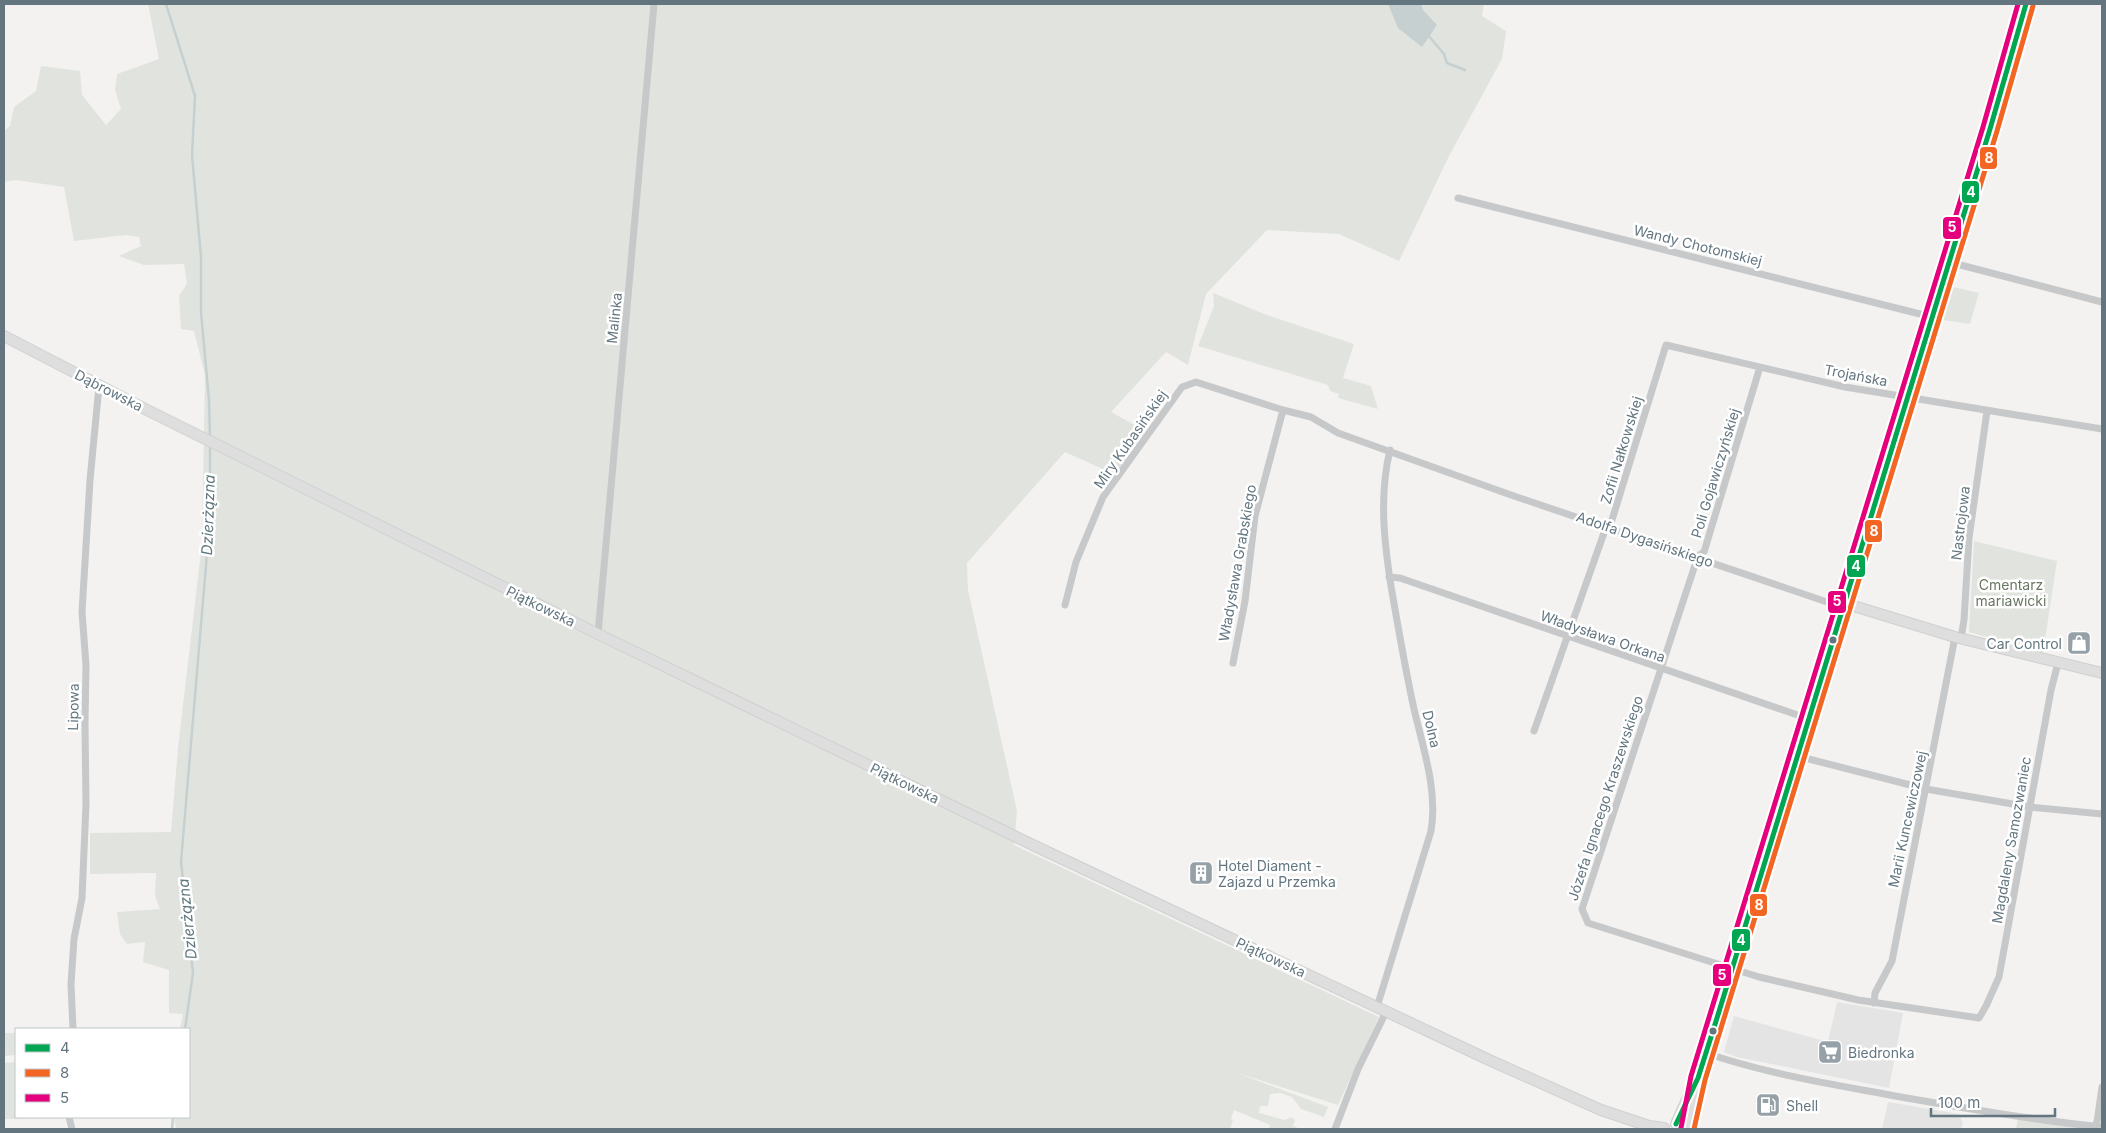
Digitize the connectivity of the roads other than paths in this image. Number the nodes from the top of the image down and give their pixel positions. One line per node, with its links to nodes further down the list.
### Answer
1 (654, 4): 23 (street, Malinka)
2 (2026, 4): 4 (main road)
3 (1458, 198): 6 (street, Wandy Chotomskiej)
4 (1949, 262): 5 (street); 6 (main road)
5 (2102, 302)
6 (1932, 317): 12 (main road)
7 (4, 336): 11 (main road, Dąbrowska)
8 (1666, 345): 9 (street, Trojańska); 18 (street, Zofii Nałkowskiej)
9 (1760, 366): 12 (street, Trojańska); 19 (street, Poli Gojawiczyńskiej)
10 (1196, 382): 13 (street, Adolfa Dygasińskiego); 21 (street, Miry Kubasińskiej)
11 (99, 386): 16 (main road, Dąbrowska); 40 (street, Lipowa)
12 (1907, 398): 14 (street, Trojańska); 22 (main road)
13 (1283, 410): 17 (street, Adolfa Dygasińskiego); 26 (street, Władysława Grabskiego)
14 (1987, 411): 15 (street, Trojańska); 25 (street, Nastrojowa)
15 (2102, 429)
16 (214, 444): 23 (main road, Piątkowska)
17 (1390, 450): 18 (street, Adolfa Dygasińskiego); 20 (street, Dolna)
18 (1607, 526): 19 (street, Adolfa Dygasińskiego); 24 (street, Zofii Nałkowskiej)
19 (1698, 556): 22 (street, Adolfa Dygasińskiego); 28 (street, Poli Gojawiczyńskiej)
20 (1389, 576): 24 (street, Władysława Orkana); 38 (street, Dolna)
21 (1065, 605)
22 (1844, 605): 25 (main road, Adolfa Dygasińskiego); 30 (main road)
23 (598, 634): 38 (main road, Piątkowska)
24 (1568, 637): 28 (street, Władysława Orkana); 31 (street, Zofii Nałkowskiej)
25 (1958, 638): 27 (main road, Adolfa Dygasińskiego); 33 (street, Marii Kuncewiczowej)
26 (1233, 663)
27 (2058, 663): 29 (main road, Adolfa Dygasińskiego); 34 (street, Magdaleny Samozwaniec)
28 (1660, 668): 30 (street, Władysława Orkana); 36 (street, Józefa Ignacego Kraszewskiego)
29 (2102, 673)
30 (1809, 719): 32 (main road)
31 (1534, 731)
32 (1797, 756): 33 (street); 36 (main road)
33 (1926, 789): 34 (street); 37 (street, Marii Kuncewiczowej)
34 (2030, 807): 35 (street); 39 (street, Magdaleny Samozwaniec)
35 (2102, 814)
36 (1732, 968): 37 (street, Józefa Ignacego Kraszewskiego); 41 (main road)
37 (1874, 1003): 39 (street, Józefa Ignacego Kraszewskiego)
38 (1382, 1009): 44 (main road, Piątkowska); 47 (street, Dolna)
39 (1979, 1018)
40 (73, 1028)
41 (1706, 1053): 42 (main road); 46 (street)
42 (1698, 1078): 45 (main road); 50 (main road)
43 (2102, 1087): 46 (street)
44 (1601, 1110): 48 (main road, Piątkowska); 49 (main road, Piątkowska)
45 (1676, 1124): 49 (main road); 50 (main road)
46 (2098, 1128)
47 (1335, 1129)
48 (1636, 1129)
49 (1664, 1129)
50 (1687, 1129)

